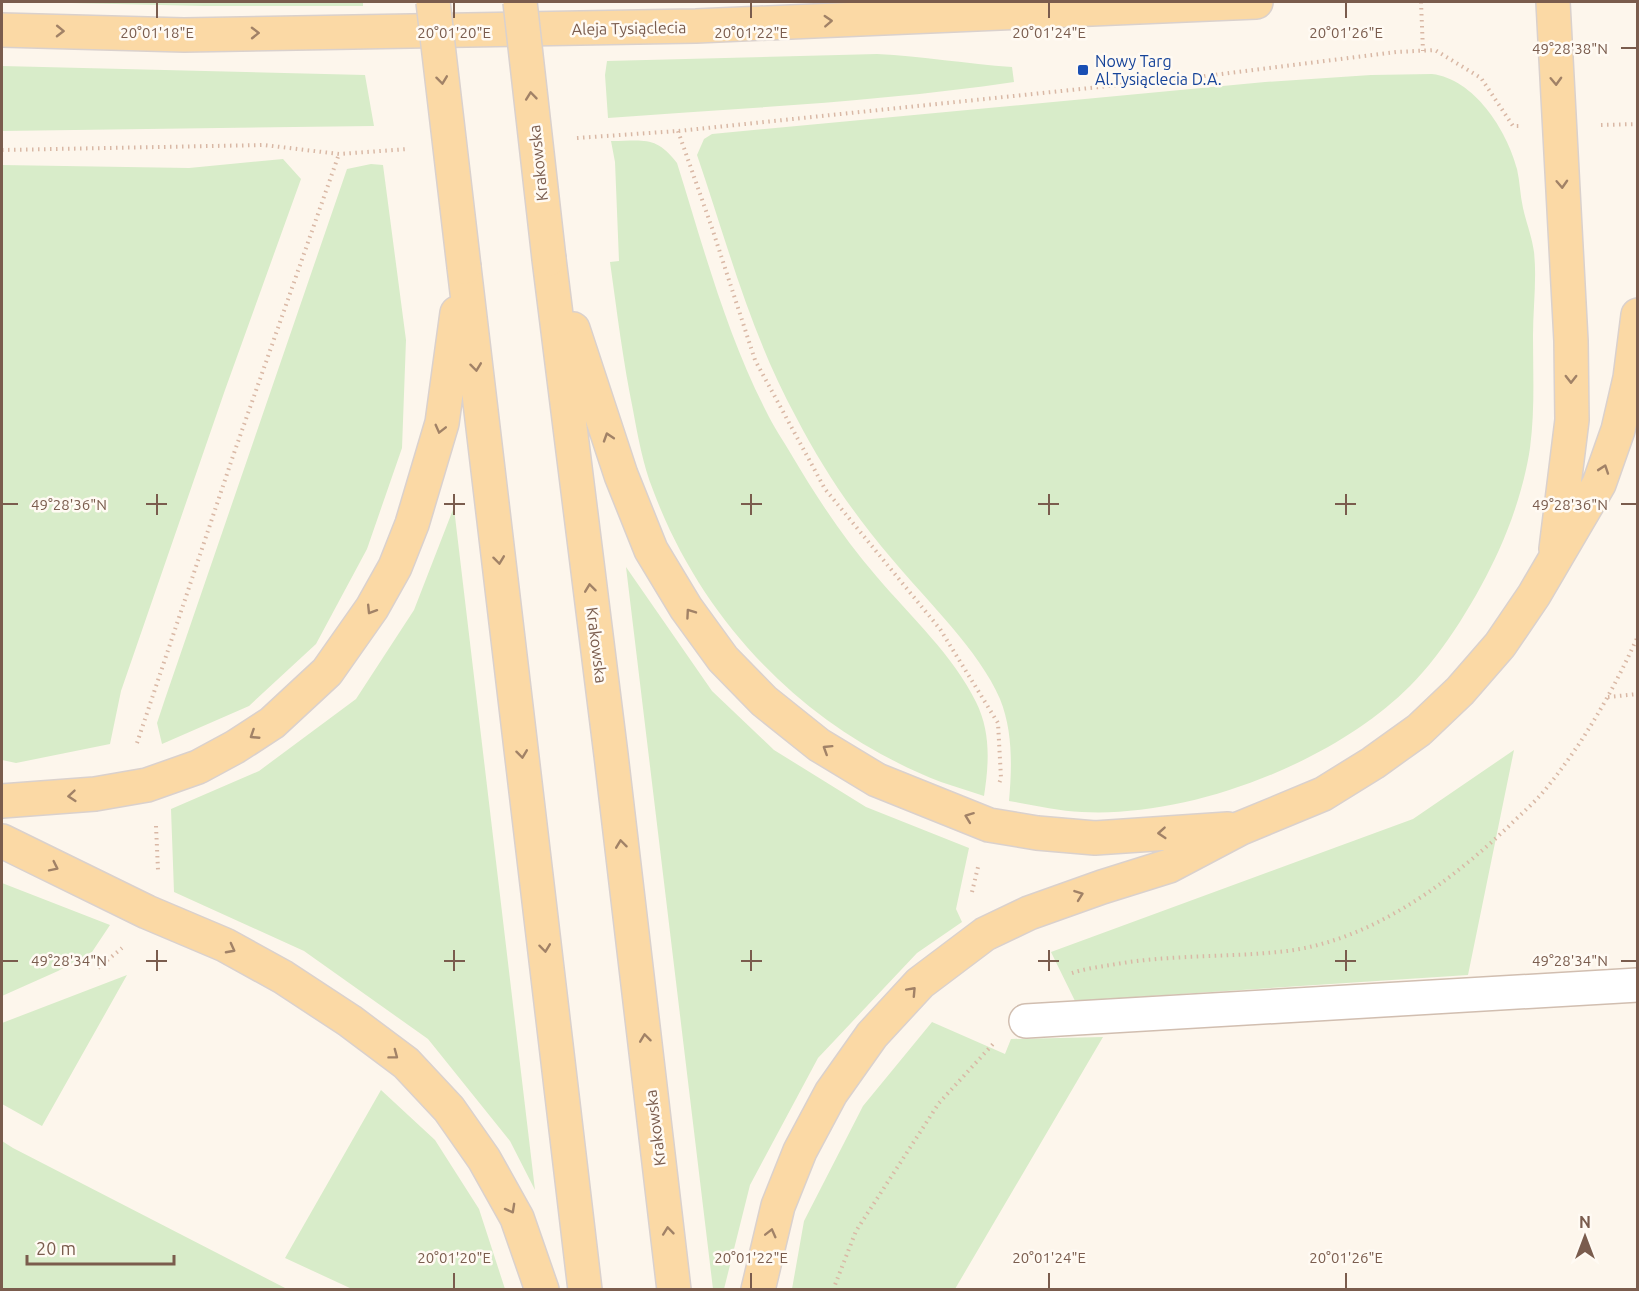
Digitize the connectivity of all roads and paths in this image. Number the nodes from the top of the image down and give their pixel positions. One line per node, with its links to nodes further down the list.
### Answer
1 (433, 2): 12 (main road, one-way to 12, bridge)
2 (520, 2): 11 (main road, Krakowska, one-way to 2, bridge)
3 (1256, 2): 6 (main road, Aleja Tysiąclecia, one-way to 3)
4 (1422, 2): 7 (path)
5 (1553, 2): 9 (main road, one-way to 9)
6 (2, 30)
7 (1423, 51): 9 (path); 20 (path)
8 (1638, 124): 9 (path)
9 (1558, 126): 14 (main road, one-way to 14)
10 (2, 150): 18 (path)
11 (549, 259): 20 (main road, one-way to 11); 32 (main road, Krakowska, one-way to 11)
12 (464, 267): 18 (main road, one-way to 18); 31 (main road, one-way to 31)
13 (1638, 315): 14 (main road, one-way to 13)
14 (1555, 557): 21 (main road)
15 (1638, 636): 17 (path)
16 (1638, 694): 17 (path)
17 (1608, 697): 26 (path)
18 (147, 785): 19 (main road, one-way to 19); 23 (path)
19 (2, 801)
20 (989, 825): 21 (main road, one-way to 20); 24 (path)
21 (1241, 828): 24 (main road, one-way to 21)
22 (2, 841): 23 (main road, one-way to 23)
23 (147, 912): 25 (path); 30 (main road, one-way to 30)
24 (985, 934): 33 (main road, one-way to 24)
25 (98, 968)
26 (1068, 974)
27 (1638, 984): 28 (street)
28 (1026, 1021)
29 (999, 1039): 34 (path)
30 (542, 1290)
31 (585, 1290)
32 (674, 1290)
33 (758, 1290)
34 (833, 1290)

